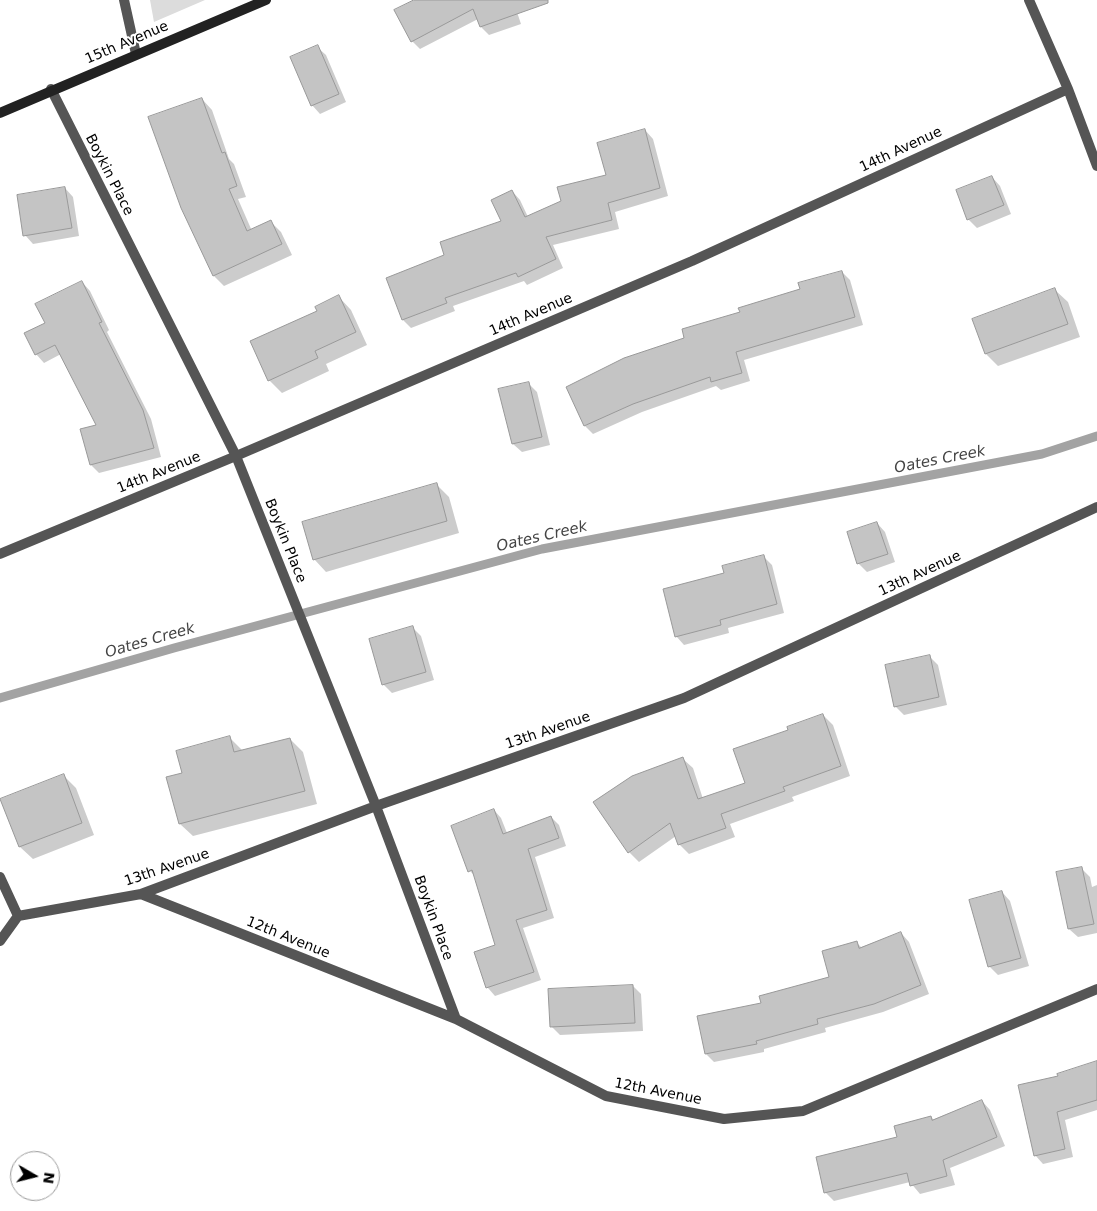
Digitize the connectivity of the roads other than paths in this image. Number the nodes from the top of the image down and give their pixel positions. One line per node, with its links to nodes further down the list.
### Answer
1 (124, 0): 4 (street)
2 (1029, 0): 6 (street)
3 (260, 1): 4 (street, 15th Avenue)
4 (136, 54): 5 (street, 15th Avenue)
5 (51, 89): 7 (street, 15th Avenue); 9 (street, Boykin Place)
6 (1068, 89): 8 (street); 9 (street, 14th Avenue)
7 (0, 112)
8 (1097, 166)
9 (236, 456): 11 (street, 14th Avenue); 12 (street, Boykin Place)
10 (1097, 507): 12 (street, 13th Avenue)
11 (0, 554)
12 (376, 806): 14 (street, 13th Avenue); 18 (street, Boykin Place)
13 (0, 877): 15 (street)
14 (141, 894): 15 (street, 13th Avenue); 18 (street, 12th Avenue)
15 (18, 916): 16 (street)
16 (0, 941)
17 (1097, 989): 18 (street, 12th Avenue)
18 (456, 1019)

